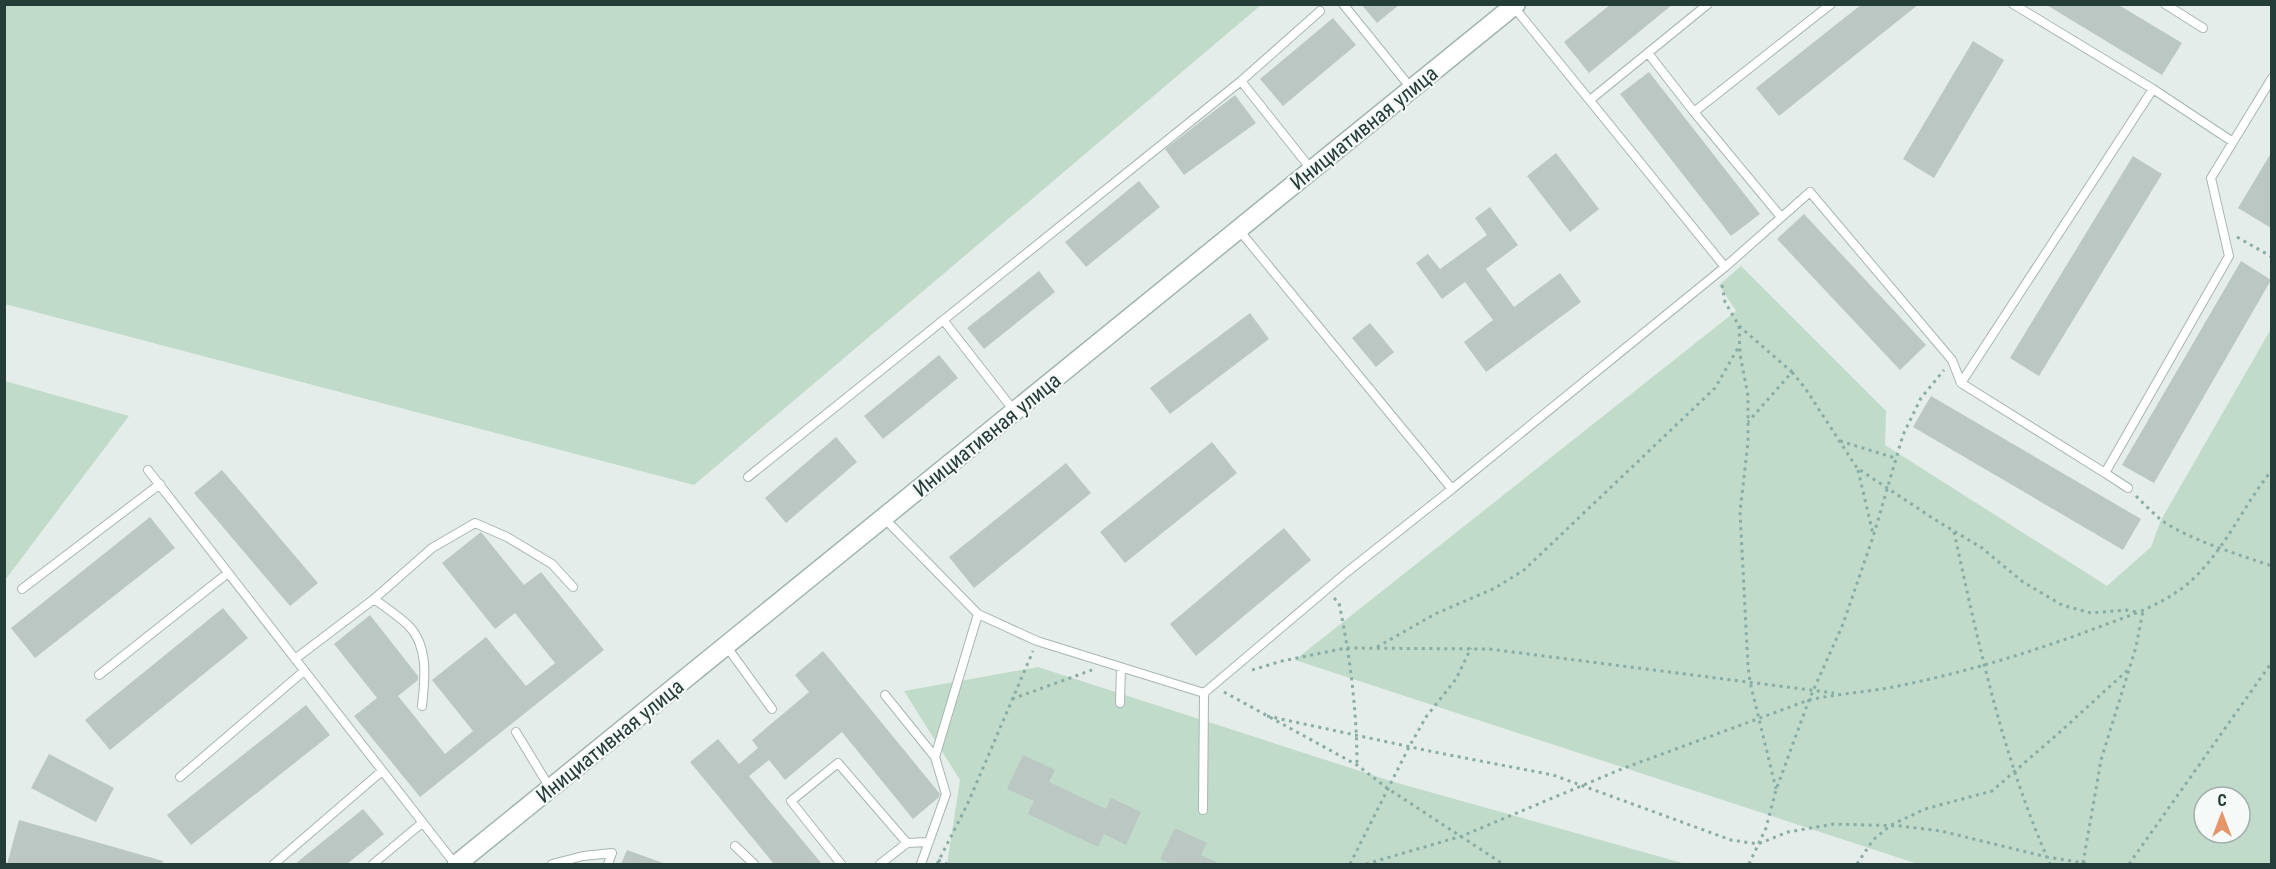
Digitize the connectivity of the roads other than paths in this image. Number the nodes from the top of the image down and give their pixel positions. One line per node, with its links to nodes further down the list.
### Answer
1 (1343, 4): 13 (lane)
2 (1708, 4): 9 (lane)
3 (1831, 4): 15 (lane)
4 (2013, 4): 12 (lane)
5 (2165, 4): 8 (lane)
6 (1515, 5): 13 (main road, Инициативная улица); 14 (lane)
7 (1320, 11): 11 (lane)
8 (2203, 28)
9 (1648, 53): 14 (lane); 15 (lane)
10 (2271, 78): 16 (lane)
11 (1241, 81): 17 (lane); 21 (lane)
12 (2153, 89): 16 (lane); 22 (lane)
13 (1412, 90): 17 (main road, Инициативная улица)
14 (1590, 100): 20 (lane)
15 (1694, 112): 18 (lane)
16 (2233, 142): 25 (lane)
17 (1312, 171): 19 (main road, Инициативная улица)
18 (1781, 217): 20 (lane); 22 (lane)
19 (1239, 230): 23 (main road, Инициативная улица); 29 (lane)
20 (1722, 269): 29 (lane)
21 (944, 321): 23 (lane); 26 (lane)
22 (1961, 383): 25 (lane)
23 (1015, 412): 30 (main road, Инициативная улица)
24 (148, 470): 27 (lane)
25 (2105, 473): 28 (lane)
26 (748, 477)
27 (160, 484): 31 (lane); 33 (lane)
28 (2128, 488)
29 (1452, 489): 41 (lane)
30 (885, 519): 35 (lane); 36 (main road, Инициативная улица)
31 (228, 573): 37 (lane); 40 (lane)
32 (573, 587): 34 (lane)
33 (22, 589)
34 (374, 599): 37 (lane); 44 (lane)
35 (978, 614): 38 (lane); 47 (lane)
36 (727, 647): 45 (lane); 50 (main road, Инициативная улица)
37 (295, 659): 39 (lane)
38 (1121, 668): 41 (lane); 43 (lane)
39 (304, 671): 48 (lane); 49 (lane)
40 (99, 675)
41 (1204, 693): 51 (lane)
42 (885, 694): 47 (lane)
43 (1120, 703)
44 (422, 706)
45 (772, 709)
46 (516, 732): 50 (lane)
47 (935, 757): 53 (lane)
48 (382, 771): 52 (lane); 57 (lane)
49 (180, 777)
50 (550, 789): 59 (main road, Инициативная улица)
51 (1203, 810)
52 (422, 823): 56 (lane); 59 (lane)
53 (928, 842): 54 (lane); 65 (lane)
54 (907, 843): 63 (lane); 64 (lane)
55 (735, 846): 62 (lane)
56 (382, 862): 58 (lane)
57 (274, 864)
58 (373, 864)
59 (456, 864)
60 (552, 864): 61 (lane)
61 (608, 864)
62 (753, 864)
63 (841, 864)
64 (880, 864)
65 (921, 864)

